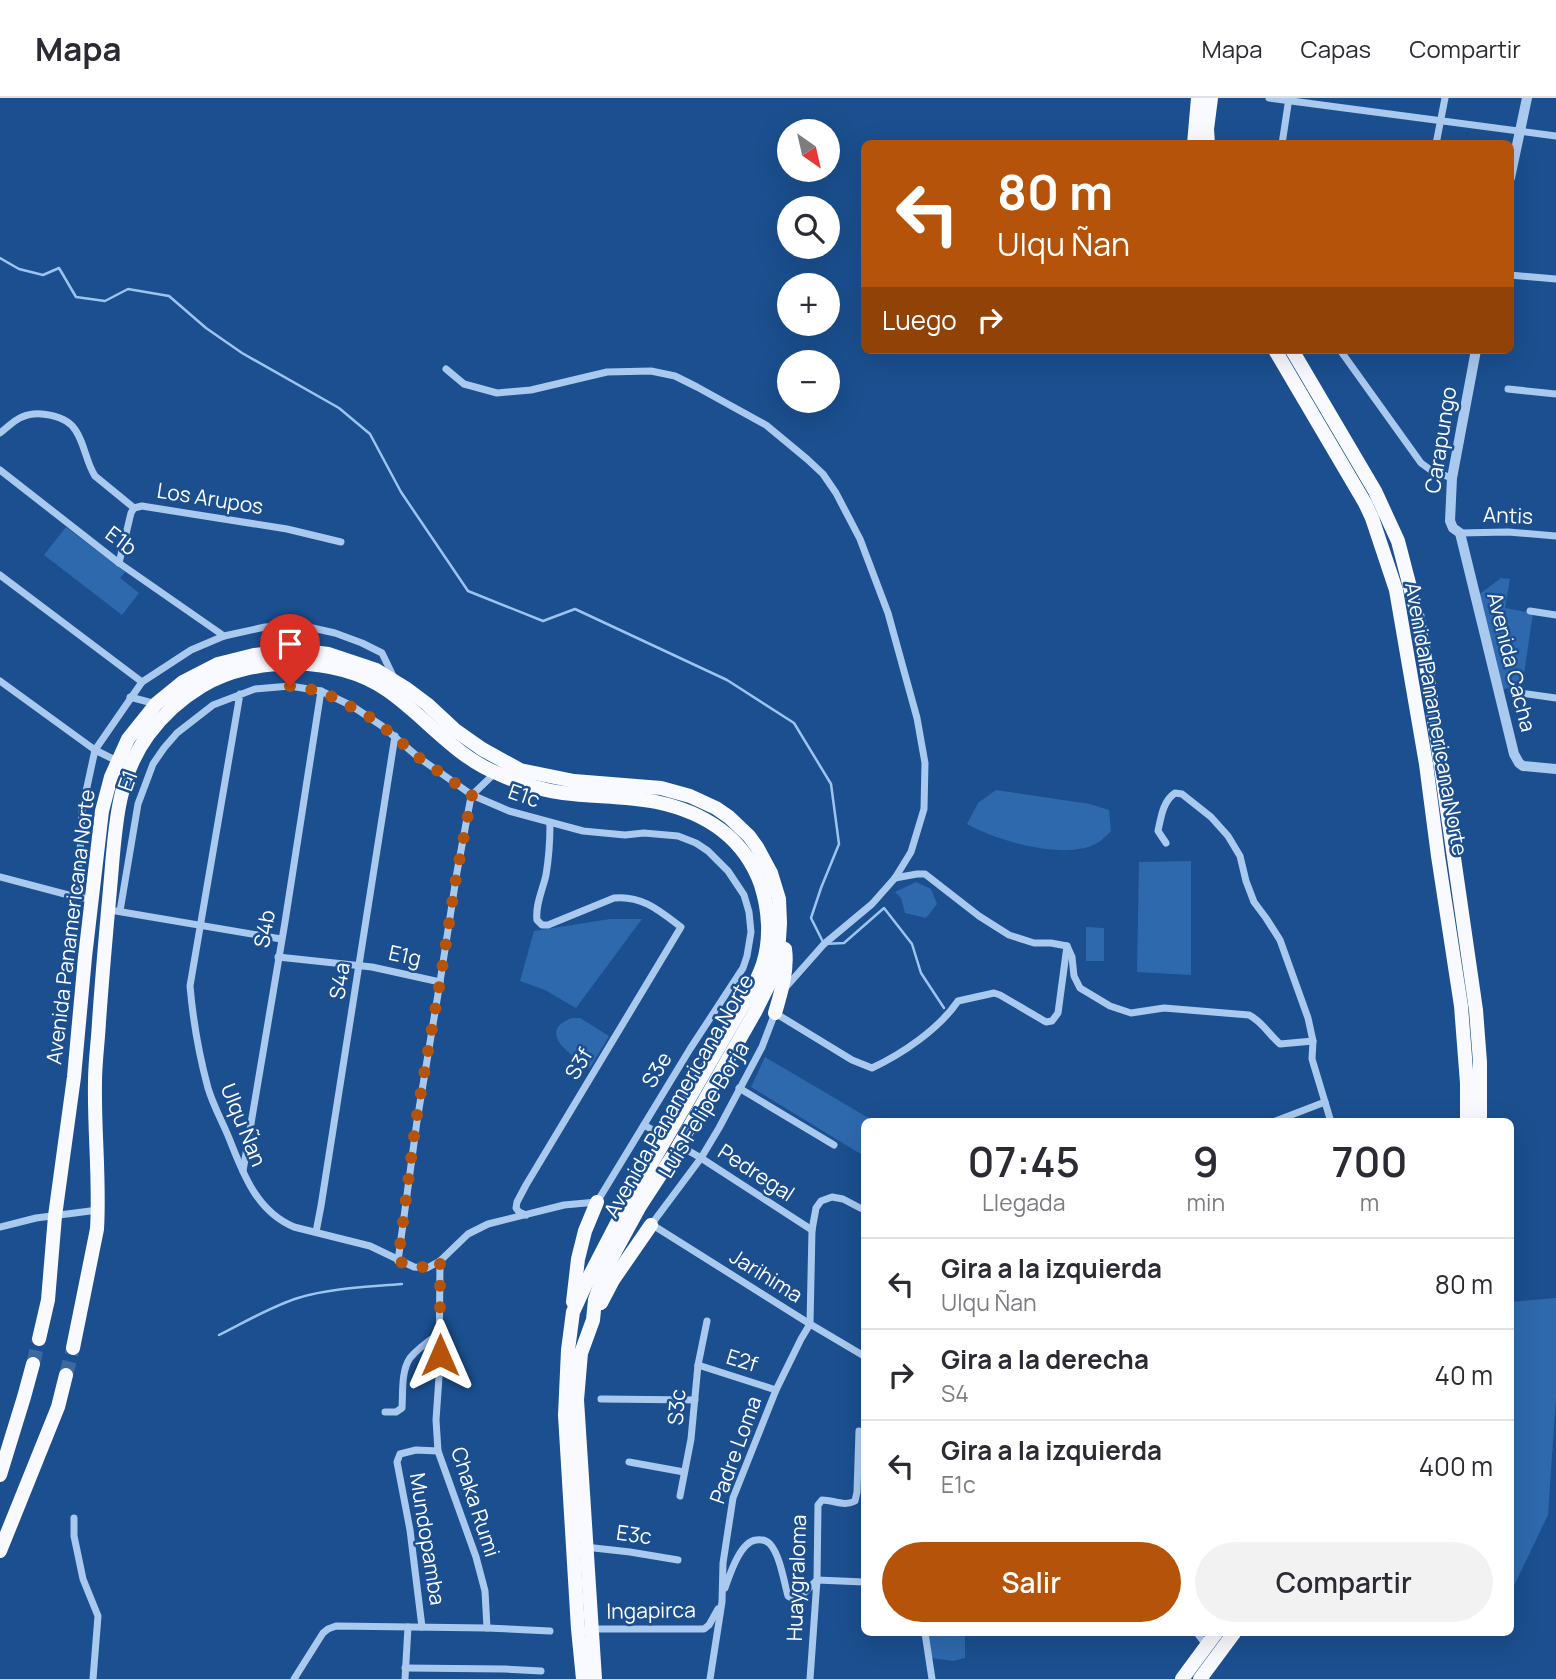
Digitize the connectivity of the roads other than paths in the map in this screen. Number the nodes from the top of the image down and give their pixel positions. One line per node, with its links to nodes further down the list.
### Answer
1 (1198, 98): 12 (highway)
2 (1211, 98): 13 (highway)
3 (1269, 98): 7 (street)
4 (1349, 98): 8 (street)
5 (1445, 98): 9 (street)
6 (1527, 98): 10 (street)
7 (1288, 99): 8 (street); 14 (street)
8 (1346, 108): 9 (street)
9 (1441, 121): 10 (street); 15 (street)
10 (1520, 131): 11 (street); 16 (street)
11 (1556, 136)
12 (1194, 140)
13 (1208, 140)
14 (1283, 140)
15 (1437, 140)
16 (1514, 159)
17 (1514, 275): 18 (street)
18 (1556, 279)
19 (1277, 354): 75 (highway, Avenida Panamericana Norte)
20 (1294, 354): 76 (highway, Avenida Panamericana Norte)
21 (1343, 354): 28 (street)
22 (1475, 354): 28 (street, Carapungo)
23 (446, 369): 56 (street)
24 (1508, 389): 25 (street)
25 (1556, 394)
26 (0, 433): 29 (street, Los Arupos)
27 (0, 470): 33 (street, E1b)
28 (1452, 478): 30 (street, Carapungo)
29 (134, 508): 32 (street, Los Arupos); 33 (street)
30 (1460, 533): 31 (street, Antis); 50 (street, Avenida Cacha)
31 (1556, 536)
32 (341, 542)
33 (119, 563): 37 (street, E1b)
34 (0, 575): 39 (street)
35 (1530, 611): 36 (street)
36 (1556, 615)
37 (224, 636): 39 (street); 40 (street)
38 (0, 681): 48 (street)
39 (142, 682): 44 (street)
40 (397, 683): 46 (highway, Avenida Panamericana Norte); 61 (highway, Avenida Panamericana Norte)
41 (321, 691): 43 (street, E1c); 47 (street, E1c); 62 (street, S4b)
42 (1520, 693): 45 (street)
43 (240, 694): 59 (street, E1); 60 (street, Ulqu Ñan)
44 (130, 697): 46 (street); 48 (street)
45 (1556, 698)
46 (156, 704): 49 (highway, Avenida Panamericana Norte)
47 (395, 736): 52 (street, E1c); 66 (street, S4a)
48 (95, 750): 49 (street); 57 (street)
49 (117, 761): 58 (highway, Avenida Panamericana Norte)
50 (1556, 769)
51 (495, 773): 52 (street); 59 (highway, Avenida Panamericana Norte); 92 (highway, Avenida Panamericana Norte)
52 (472, 795): 53 (street, E1c); 67 (street)
53 (550, 823): 64 (street, E1c); 84 (street, S3f)
54 (1166, 843): 70 (street)
55 (0, 877): 57 (street)
56 (895, 878): 63 (street); 68 (street)
57 (76, 897): 58 (street)
58 (92, 900): 85 (highway, Avenida Panamericana Norte)
59 (114, 910): 60 (street); 83 (highway, Avenida Panamericana Norte)
60 (200, 926): 62 (street); 80 (street, Ulqu Ñan)
61 (780, 936): 68 (highway); 93 (highway, Avenida Panamericana Norte)
62 (281, 939): 65 (street, S4b)
63 (1067, 946): 69 (street); 70 (street)
64 (747, 956): 77 (street, S3e)
65 (278, 957): 66 (street, E1g); 80 (street, S4b)
66 (360, 966): 67 (street, E1g); 89 (street, S4a)
67 (440, 982): 90 (street)
68 (781, 992): 69 (highway)
69 (775, 1013): 71 (street, Luis Felipe Borja)
70 (1313, 1041): 72 (street)
71 (740, 1088): 78 (street); 79 (street, Luis Felipe Borja)
72 (1325, 1102): 73 (street); 74 (street)
73 (1283, 1118)
74 (1330, 1118)
75 (1466, 1118)
76 (1480, 1118)
77 (648, 1127): 79 (street, Pedregal); 81 (street, S3e)
78 (834, 1145)
79 (698, 1156): 86 (street, Luis Felipe Borja); 88 (street, Pedregal)
80 (243, 1172): 89 (street, Ulqu Ñan)
81 (597, 1202): 84 (street); 92 (highway)
82 (861, 1208): 88 (street)
83 (98, 1210): 85 (street); 98 (highway, Avenida Panamericana Norte)
84 (527, 1215): 91 (street)
85 (55, 1216): 87 (street); 97 (highway, Avenida Panamericana Norte)
86 (651, 1225): 93 (highway); 95 (street, Jarihima)
87 (0, 1227)
88 (812, 1230): 95 (street)
89 (316, 1232): 90 (street, Ulqu Ñan)
90 (398, 1261): 91 (street, Ulqu Ñan)
91 (440, 1261): 96 (street, Chaka Rumi)
92 (573, 1312): 133 (highway, Avenida Panamericana Norte)
93 (593, 1320): 114 (highway, Avenida Panamericana Norte)
94 (707, 1321): 101 (street, S3c)
95 (810, 1324): 99 (street, Jarihima); 103 (street, Padre Loma)
96 (440, 1333): 106 (street); 108 (street, Chaka Rumi)
97 (39, 1339)
98 (73, 1348)
99 (861, 1354)
100 (33, 1364): 111 (highway)
101 (698, 1365): 103 (street, E2f); 105 (street, S3c)
102 (66, 1374): 115 (highway)
103 (776, 1390): 119 (street, Padre Loma)
104 (601, 1399): 105 (street)
105 (695, 1400): 110 (street, S3c)
106 (385, 1412)
107 (859, 1431): 117 (street, Huaygraloma)
108 (438, 1451): 121 (street, Mundopamba); 122 (street, Chaka Rumi)
109 (629, 1462): 110 (street)
110 (684, 1472): 112 (street, S3c)
111 (0, 1475)
112 (680, 1496)
113 (74, 1518): 130 (street)
114 (586, 1547): 116 (street, E3c); 123 (highway, Avenida Panamericana Norte)
115 (0, 1551)
116 (678, 1560)
117 (817, 1580): 118 (street); 119 (street, Ingapirca); 136 (street, Huaygraloma)
118 (861, 1582)
119 (722, 1602): 123 (street, Ingapirca); 135 (street, Padre Loma)
120 (408, 1627): 121 (street); 128 (street); 131 (street)
121 (422, 1627): 122 (street)
122 (487, 1628): 124 (street)
123 (592, 1629): 134 (highway, Avenida Panamericana Norte)
124 (550, 1631)
125 (925, 1636): 137 (street)
126 (1232, 1636): 139 (highway)
127 (1201, 1639): 138 (highway)
128 (405, 1668): 129 (street); 132 (street)
129 (541, 1671)
130 (93, 1679)
131 (294, 1679)
132 (405, 1679)
133 (583, 1679)
134 (595, 1679)
135 (710, 1679)
136 (810, 1679)
137 (932, 1679)
138 (1182, 1679)
139 (1200, 1679)

